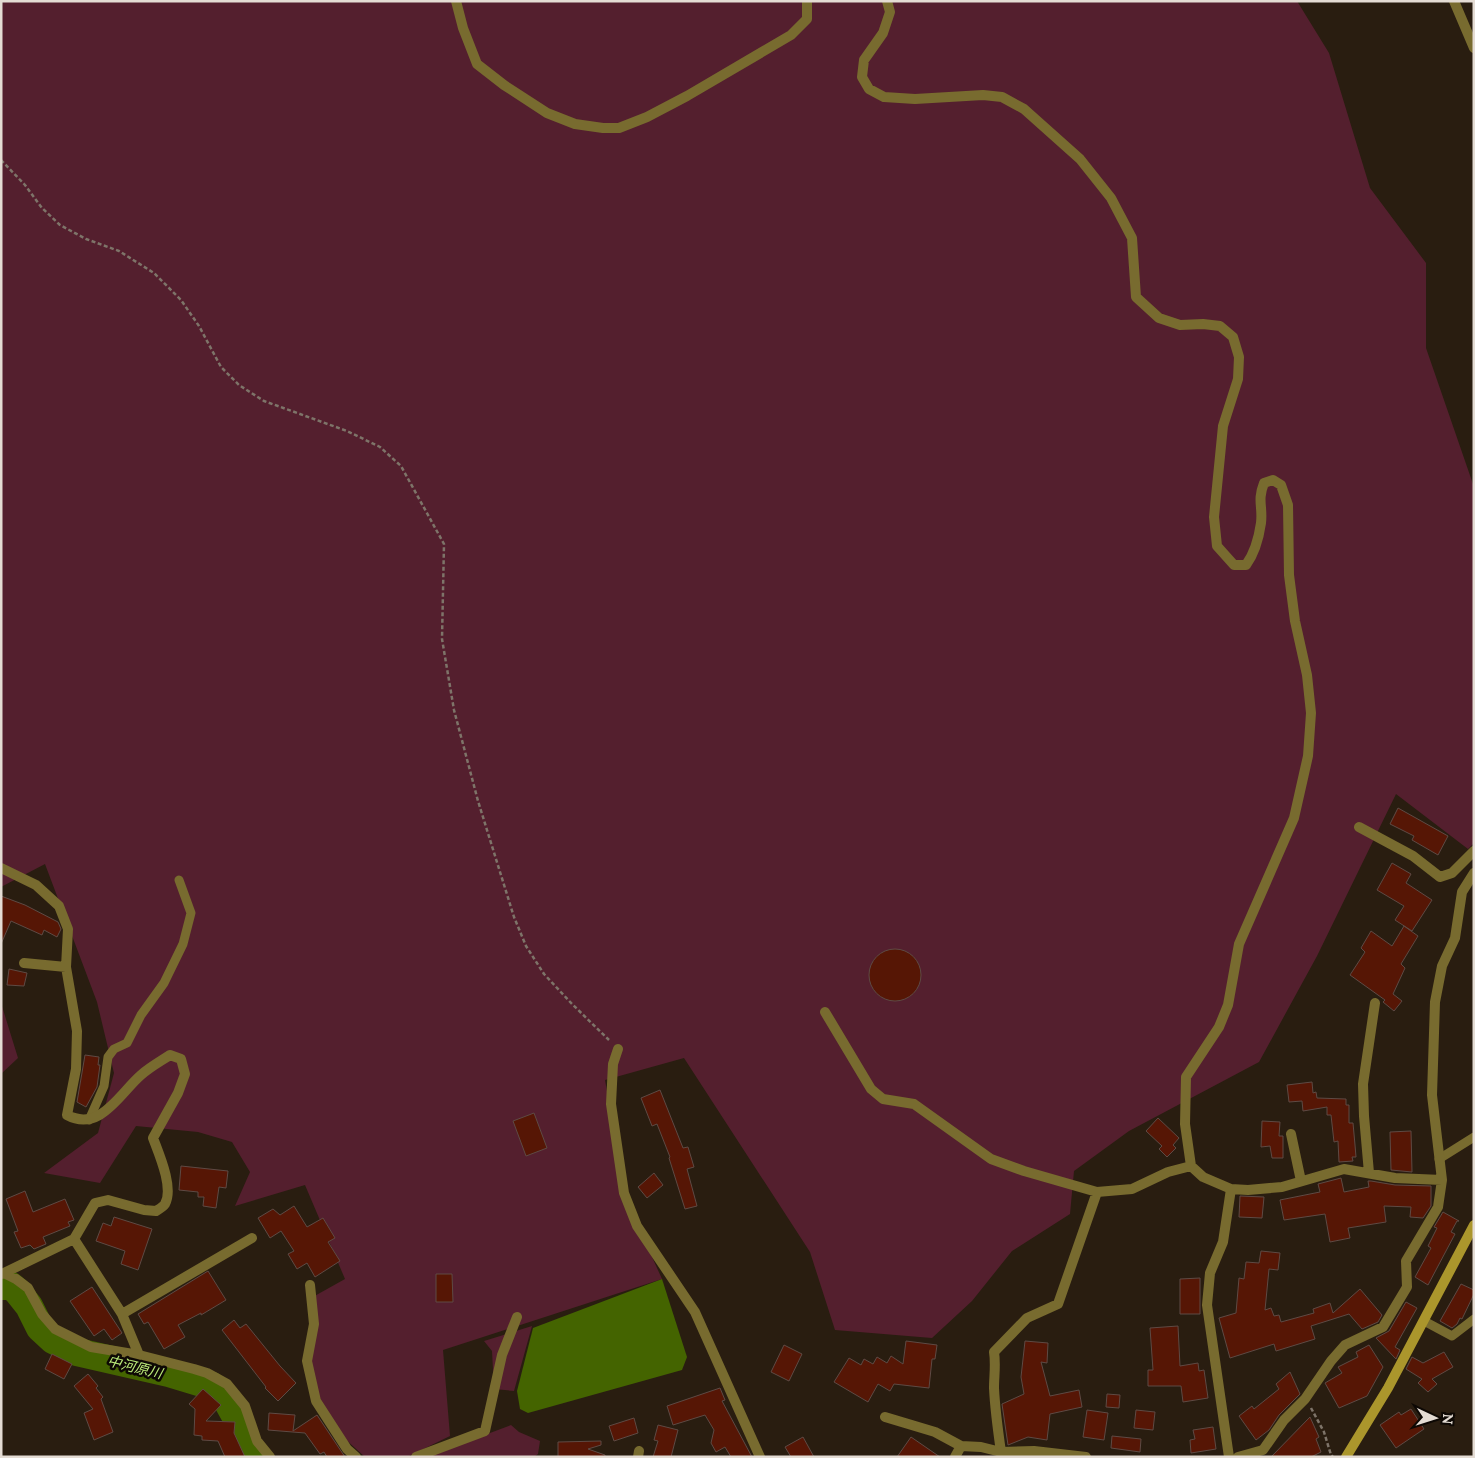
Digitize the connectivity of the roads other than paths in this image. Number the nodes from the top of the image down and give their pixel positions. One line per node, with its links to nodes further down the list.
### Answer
1 (456, 1): 2 (street)
2 (807, 1)
3 (887, 1): 20 (street)
4 (1454, 1): 5 (street)
5 (1474, 48)
6 (1359, 827): 7 (street)
7 (1474, 851)
8 (1, 868): 12 (street)
9 (1474, 873): 19 (street)
10 (179, 880): 16 (lane)
11 (24, 963): 12 (street)
12 (66, 968): 16 (street)
13 (1375, 1003): 21 (street)
14 (825, 1012): 25 (street)
15 (618, 1049): 42 (street)
16 (89, 1120): 28 (street)
17 (1291, 1134): 23 (street)
18 (1474, 1137): 19 (lane)
19 (1439, 1159): 22 (street)
20 (1191, 1166): 24 (street); 25 (street)
21 (1369, 1173): 22 (street); 23 (street)
22 (1442, 1180): 46 (street)
23 (1301, 1181): 24 (street)
24 (1231, 1189): 45 (street)
25 (1097, 1192): 38 (street)
26 (1474, 1225): 34 (street)
27 (252, 1238): 31 (street)
28 (74, 1239): 29 (street); 31 (street)
29 (2, 1274): 35 (street)
30 (310, 1285): 40 (street)
31 (122, 1314): 35 (street)
32 (517, 1317): 41 (street)
33 (1474, 1319): 34 (lane)
34 (1424, 1321): 47 (street)
35 (139, 1355): 39 (street)
36 (885, 1418): 37 (street)
37 (961, 1446): 38 (street); 43 (street)
38 (1001, 1452): 44 (street)
39 (270, 1457)
40 (356, 1457)
41 (416, 1457)
42 (760, 1457)
43 (955, 1457)
44 (1086, 1457)
45 (1229, 1457)
46 (1238, 1457)
47 (1346, 1457)

